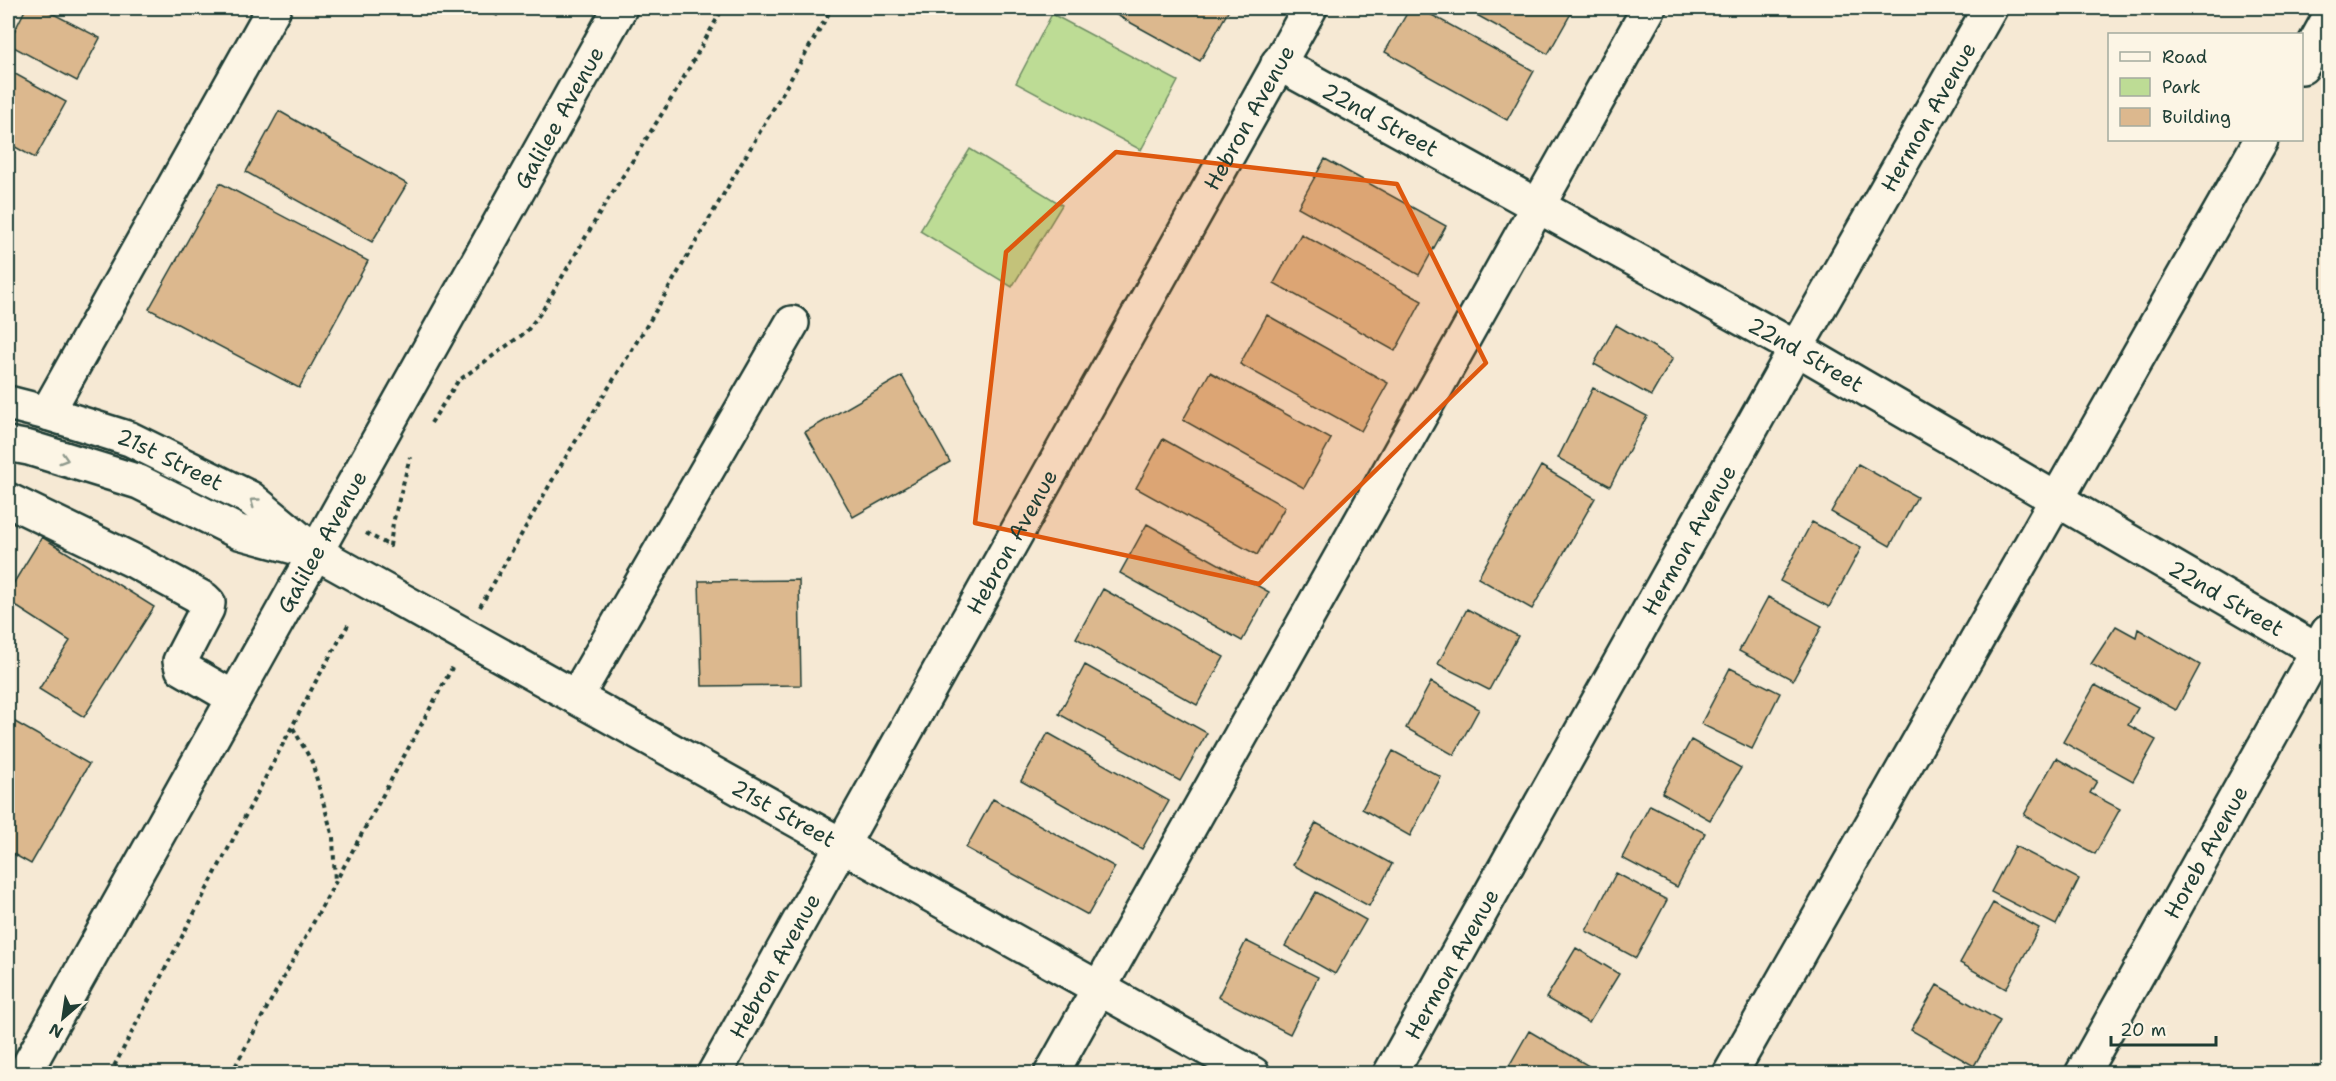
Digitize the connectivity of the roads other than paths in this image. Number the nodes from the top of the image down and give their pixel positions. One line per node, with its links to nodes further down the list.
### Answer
1 (274, 8): 14 (street)
2 (620, 8): 18 (street, Galilee Avenue)
3 (1310, 8): 7 (street, Hebron Avenue)
4 (1649, 8): 10 (street)
5 (1990, 8): 12 (street, Hermon Avenue)
6 (2328, 20): 8 (street)
7 (1278, 63): 10 (street, 22nd Street); 22 (street, Hebron Avenue)
8 (2303, 64)
9 (2259, 141): 16 (street)
10 (1538, 206): 12 (street, 22nd Street); 23 (street)
11 (792, 323): 20 (street)
12 (1796, 348): 16 (street, 22nd Street); 28 (street, Hermon Avenue)
13 (8, 403): 14 (street, 21st Street)
14 (47, 412): 18 (street, 21st Street, one-way to 14)
15 (8, 444): 18 (street, 21st Street, one-way to 18)
16 (2057, 499): 19 (street, 22nd Street); 29 (street)
17 (8, 500): 21 (street)
18 (315, 552): 20 (street, 21st Street); 21 (street, Galilee Avenue)
19 (2325, 647): 30 (street, Horeb Avenue)
20 (576, 697): 22 (street, 21st Street)
21 (234, 699): 24 (street, Galilee Avenue)
22 (842, 846): 23 (street, 21st Street); 25 (street, Hebron Avenue)
23 (1099, 988): 26 (street); 27 (street, 21st Street)
24 (24, 1074)
25 (714, 1074)
26 (1051, 1074)
27 (1253, 1074)
28 (1390, 1074)
29 (1730, 1074)
30 (2082, 1074)

